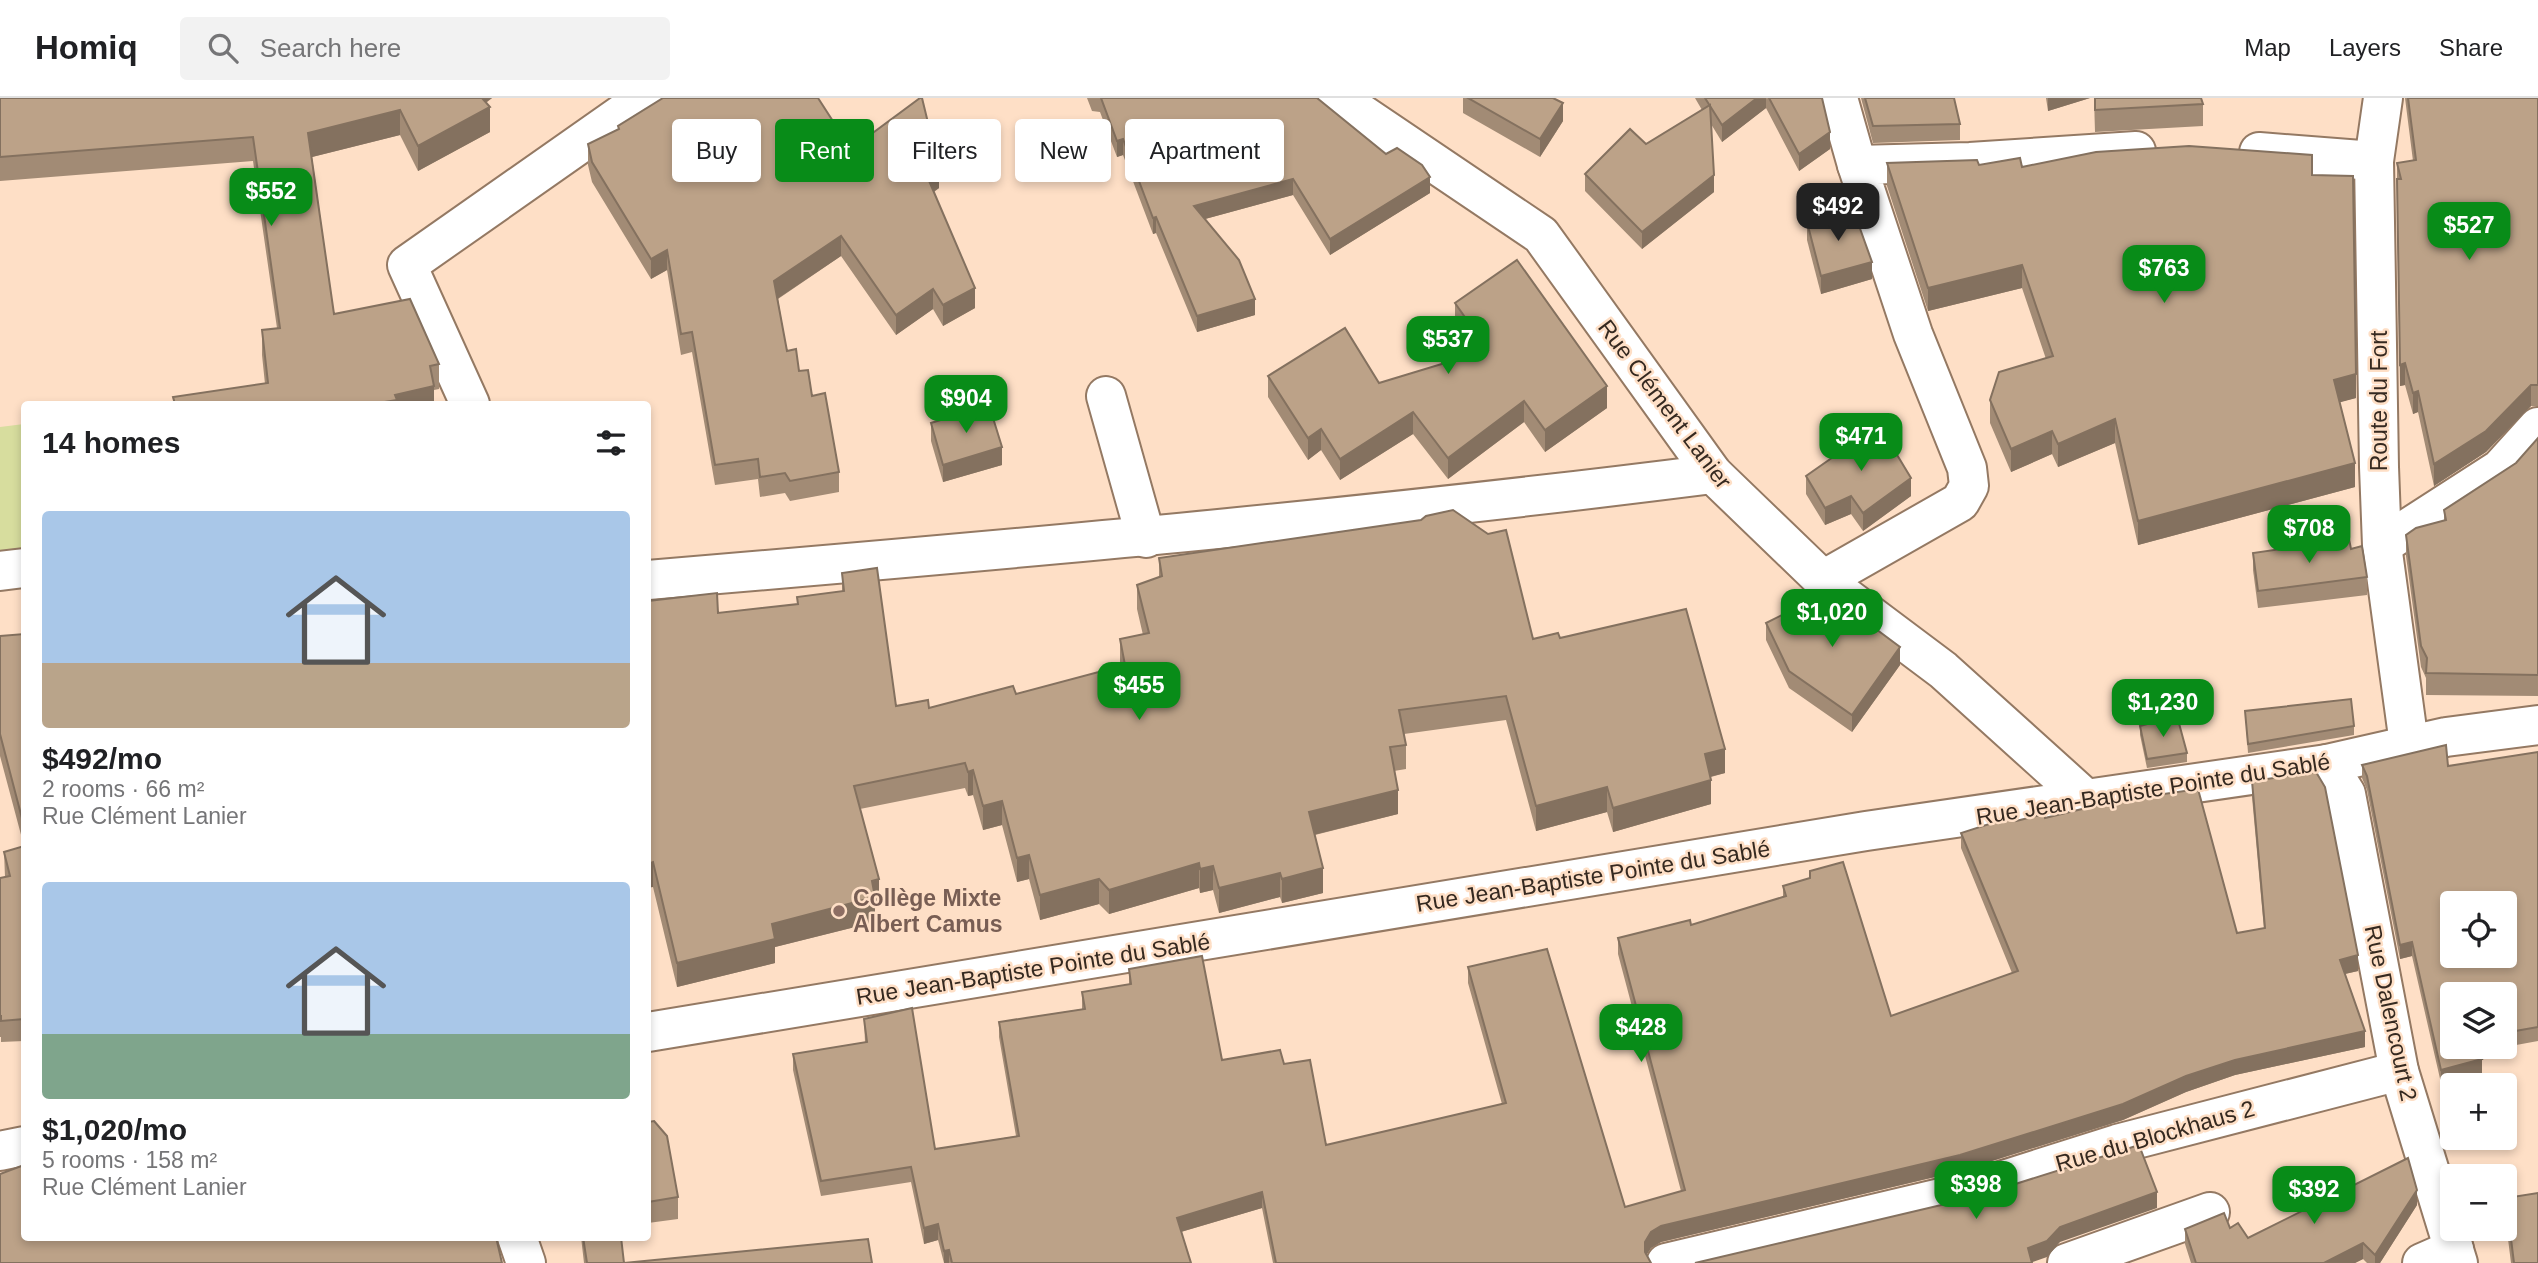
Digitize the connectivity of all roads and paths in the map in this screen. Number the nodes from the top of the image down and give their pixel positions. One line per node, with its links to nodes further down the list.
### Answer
1 (645, 98): 10 (street)
2 (1338, 98): 12 (street, Rue Clément Lanier)
3 (1838, 98): 8 (street)
4 (2383, 98): 7 (street, Route du Fort)
5 (2175, 148): 8 (street)
6 (2229, 150): 7 (street)
7 (2374, 161): 14 (street, Route du Fort)
8 (1857, 165): 18 (street)
9 (1106, 396): 13 (street)
10 (469, 401)
11 (2538, 427): 14 (street)
12 (1713, 474): 13 (street); 18 (street, Rue Clément Lanier)
13 (1146, 538): 17 (street)
14 (2382, 545): 20 (street, Route du Fort)
15 (21, 568): 16 (street)
16 (0, 570)
17 (651, 580)
18 (1823, 580): 22 (street, Rue Clément Lanier)
19 (2538, 725): 20 (street, Rue Jean-Baptiste Pointe du Sablé)
20 (2409, 744): 21 (street, Rue Jean-Baptiste Pointe du Sablé)
21 (2327, 764): 22 (street, Rue Jean-Baptiste Pointe du Sablé); 24 (street, Rue Dalencourt 2)
22 (2086, 799): 23 (street, Rue Jean-Baptiste Pointe du Sablé)
23 (651, 1032)
24 (2399, 1071): 29 (street, Rue Dalencourt 2); 31 (street, Rue du Blockhaus 2)
25 (21, 1147): 26 (street)
26 (0, 1151)
27 (2210, 1212): 32 (street)
28 (518, 1241): 30 (street)
29 (2444, 1258)
30 (526, 1263)
31 (1666, 1263)
32 (2067, 1263)

